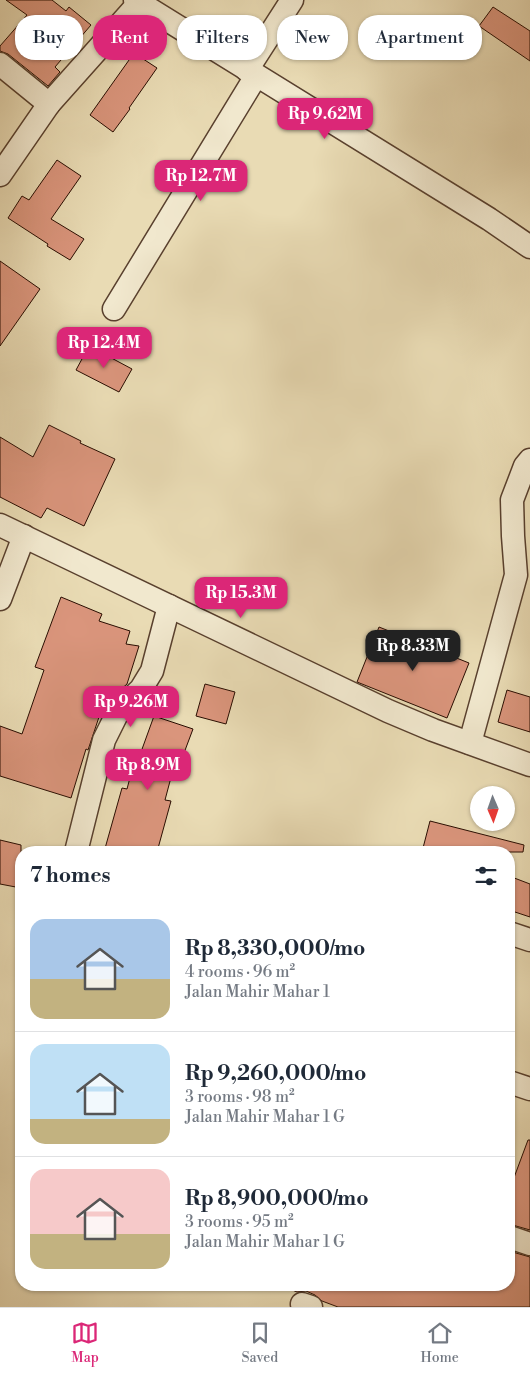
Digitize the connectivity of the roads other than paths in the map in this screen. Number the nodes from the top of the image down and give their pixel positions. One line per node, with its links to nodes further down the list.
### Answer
1 (292, 0): 4 (street)
2 (137, 2): 4 (street); 5 (street)
3 (0, 64): 5 (street)
4 (252, 73): 7 (street); 8 (street)
5 (50, 104): 6 (street)
6 (0, 175)
7 (530, 248)
8 (114, 309)
9 (530, 460): 12 (street)
10 (0, 525): 11 (street)
11 (24, 536): 13 (street); 14 (street)
12 (523, 577): 15 (street)
13 (0, 599)
14 (169, 606): 15 (street); 17 (street)
15 (470, 743): 16 (street)
16 (530, 765)
17 (78, 846)
18 (515, 935): 19 (street)
19 (530, 940)
20 (515, 1084): 21 (street)
21 (530, 1088)
22 (515, 1239): 23 (street)
23 (530, 1244)

